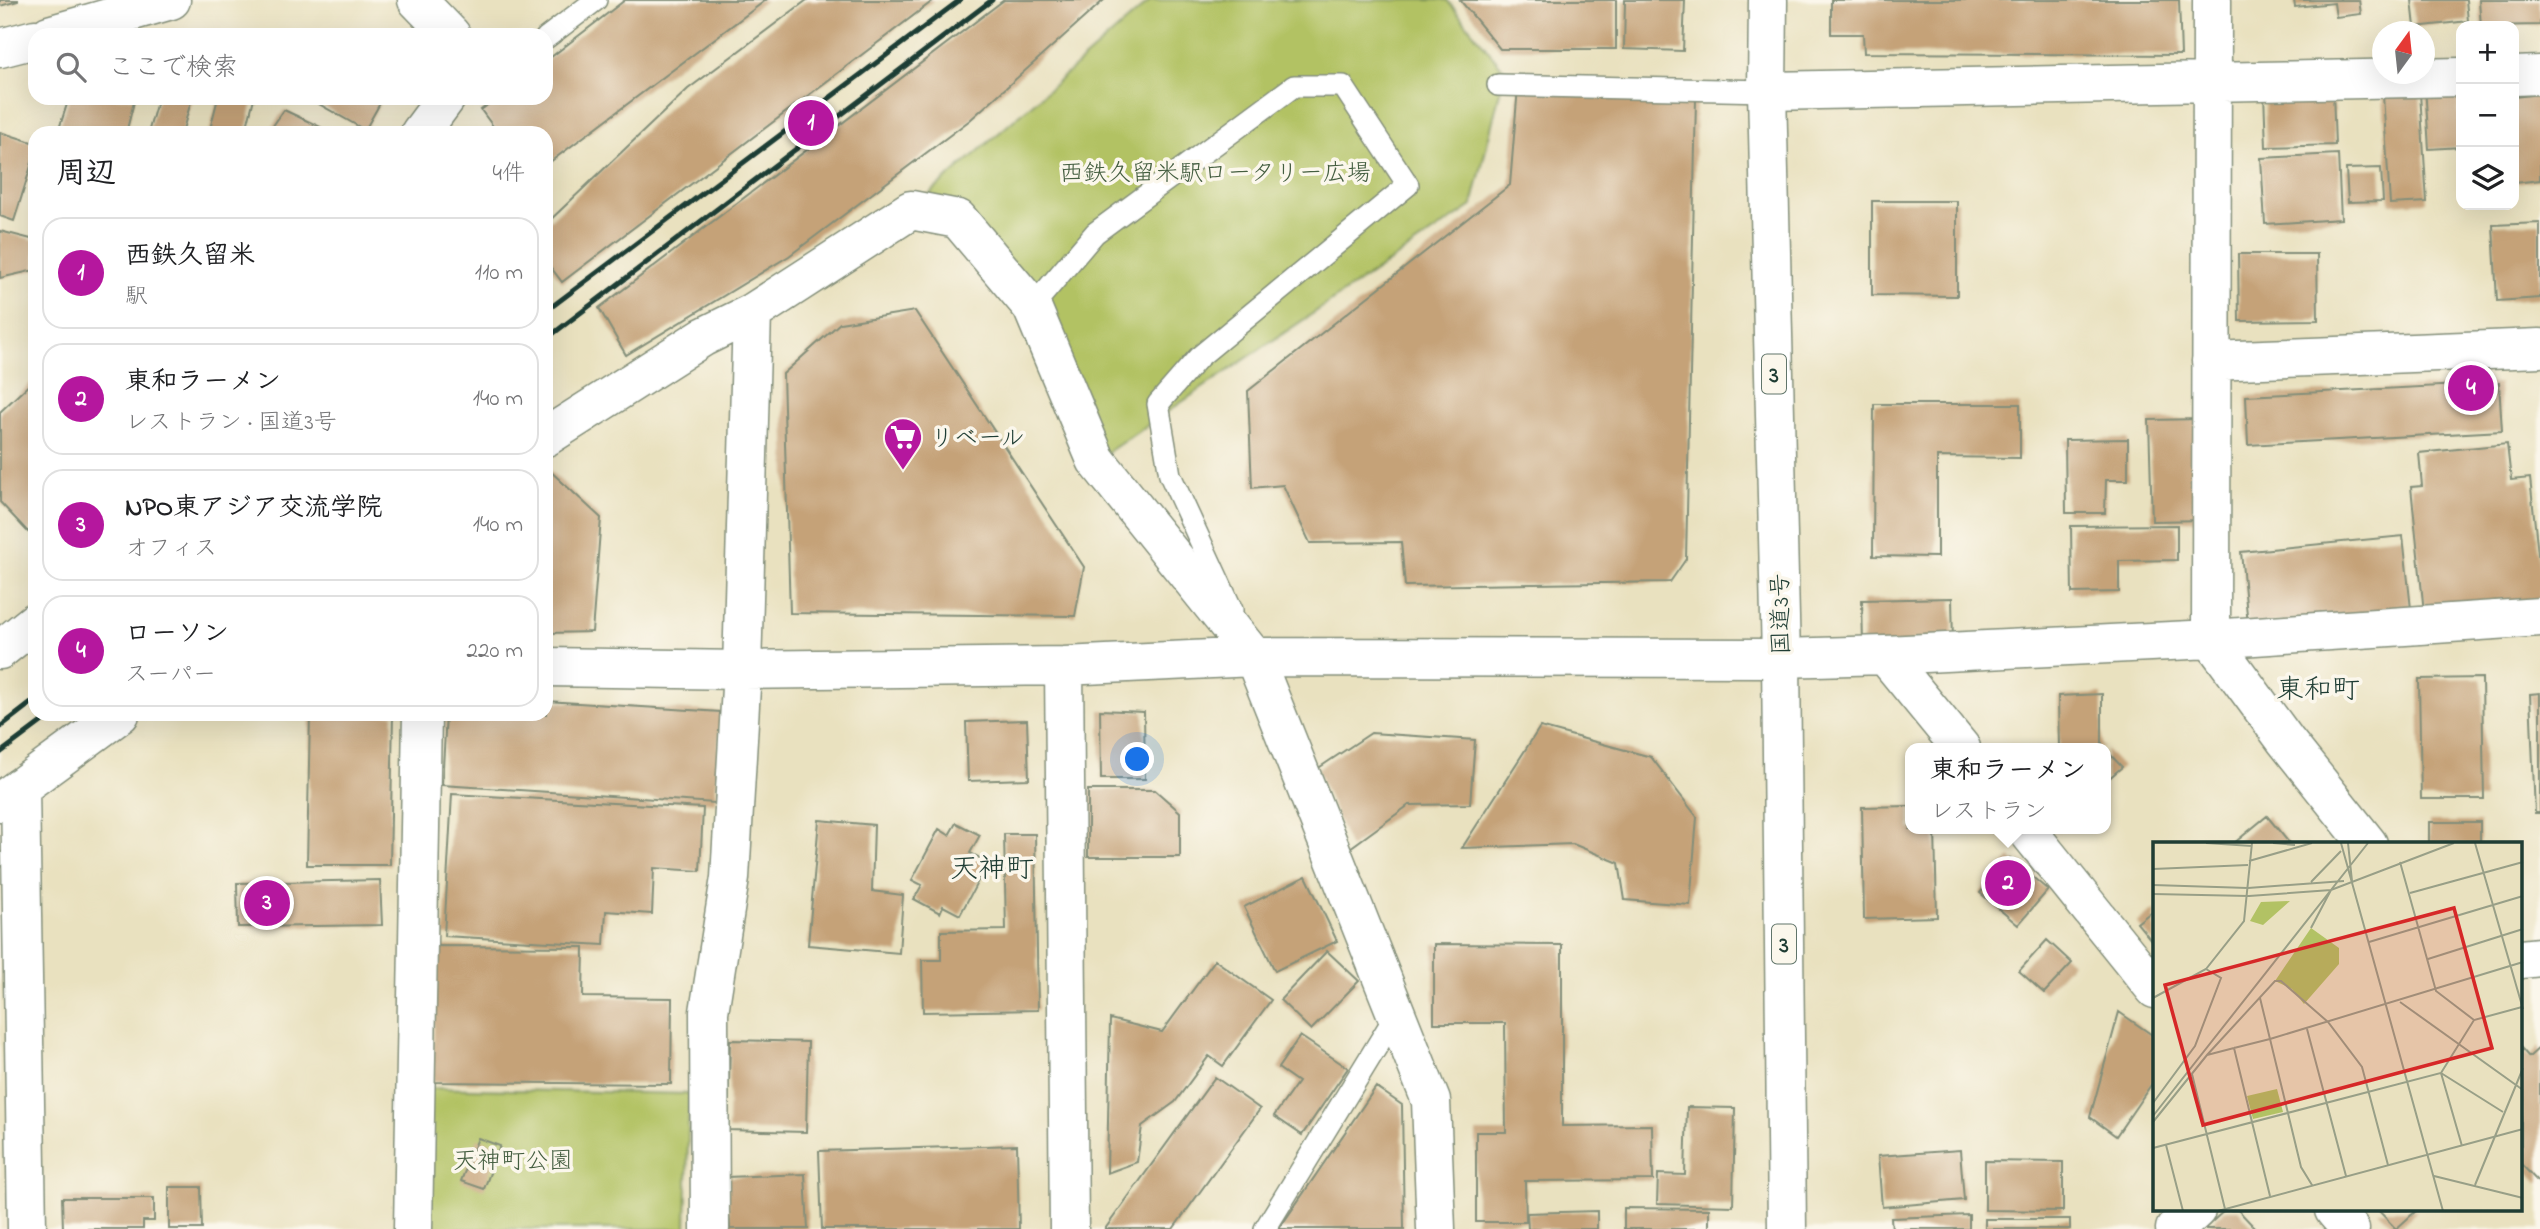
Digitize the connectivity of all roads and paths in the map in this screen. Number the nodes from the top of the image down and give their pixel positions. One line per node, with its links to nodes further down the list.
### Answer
1 (171, 0): 5 (main road)
2 (596, 0): 6 (lane)
3 (1768, 0): 14 (main road, 国道3号 / 3)
4 (2212, 0): 12 (main road)
5 (73, 28)
6 (553, 33)
7 (28, 40): 8 (main road)
8 (0, 48)
9 (2540, 75): 10 (main road)
10 (2519, 76)
11 (2456, 77): 12 (main road)
12 (2212, 83): 14 (main road); 20 (main road)
13 (1498, 85): 14 (lane)
14 (1767, 91): 28 (main road, 国道3号 / 3)
15 (441, 105): 16 (main road)
16 (425, 126)
17 (1032, 307): 18 (main road); 27 (main road); 27 (lane)
18 (752, 313): 21 (main road); 31 (main road)
19 (2540, 348): 20 (main road)
20 (2211, 361): 24 (main road)
21 (553, 433)
22 (2540, 617): 24 (main road)
23 (28, 628): 25 (main road)
24 (2211, 639): 26 (main road); 37 (main road)
25 (0, 650)
26 (1885, 655): 28 (main road); 34 (main road)
27 (1254, 657): 28 (main road); 29 (main road); 41 (main road)
28 (1781, 658): 50 (main road, 国道3号 / 3)
29 (1065, 666): 31 (main road); 47 (main road)
30 (553, 667): 31 (main road)
31 (743, 670): 46 (main road)
32 (110, 721): 35 (main road)
33 (422, 721): 45 (main road)
34 (1957, 743)
35 (10, 795): 44 (main road)
36 (2030, 834): 40 (main road)
37 (2366, 842)
38 (2540, 957): 39 (main road)
39 (2522, 959)
40 (2153, 987)
41 (1396, 1015): 48 (lane); 49 (main road)
42 (2194, 1212): 51 (main road)
43 (2336, 1212): 52 (main road)
44 (27, 1229)
45 (413, 1229)
46 (710, 1229)
47 (1069, 1229)
48 (1265, 1229)
49 (1436, 1229)
50 (1787, 1229)
51 (2175, 1229)
52 (2350, 1229)

